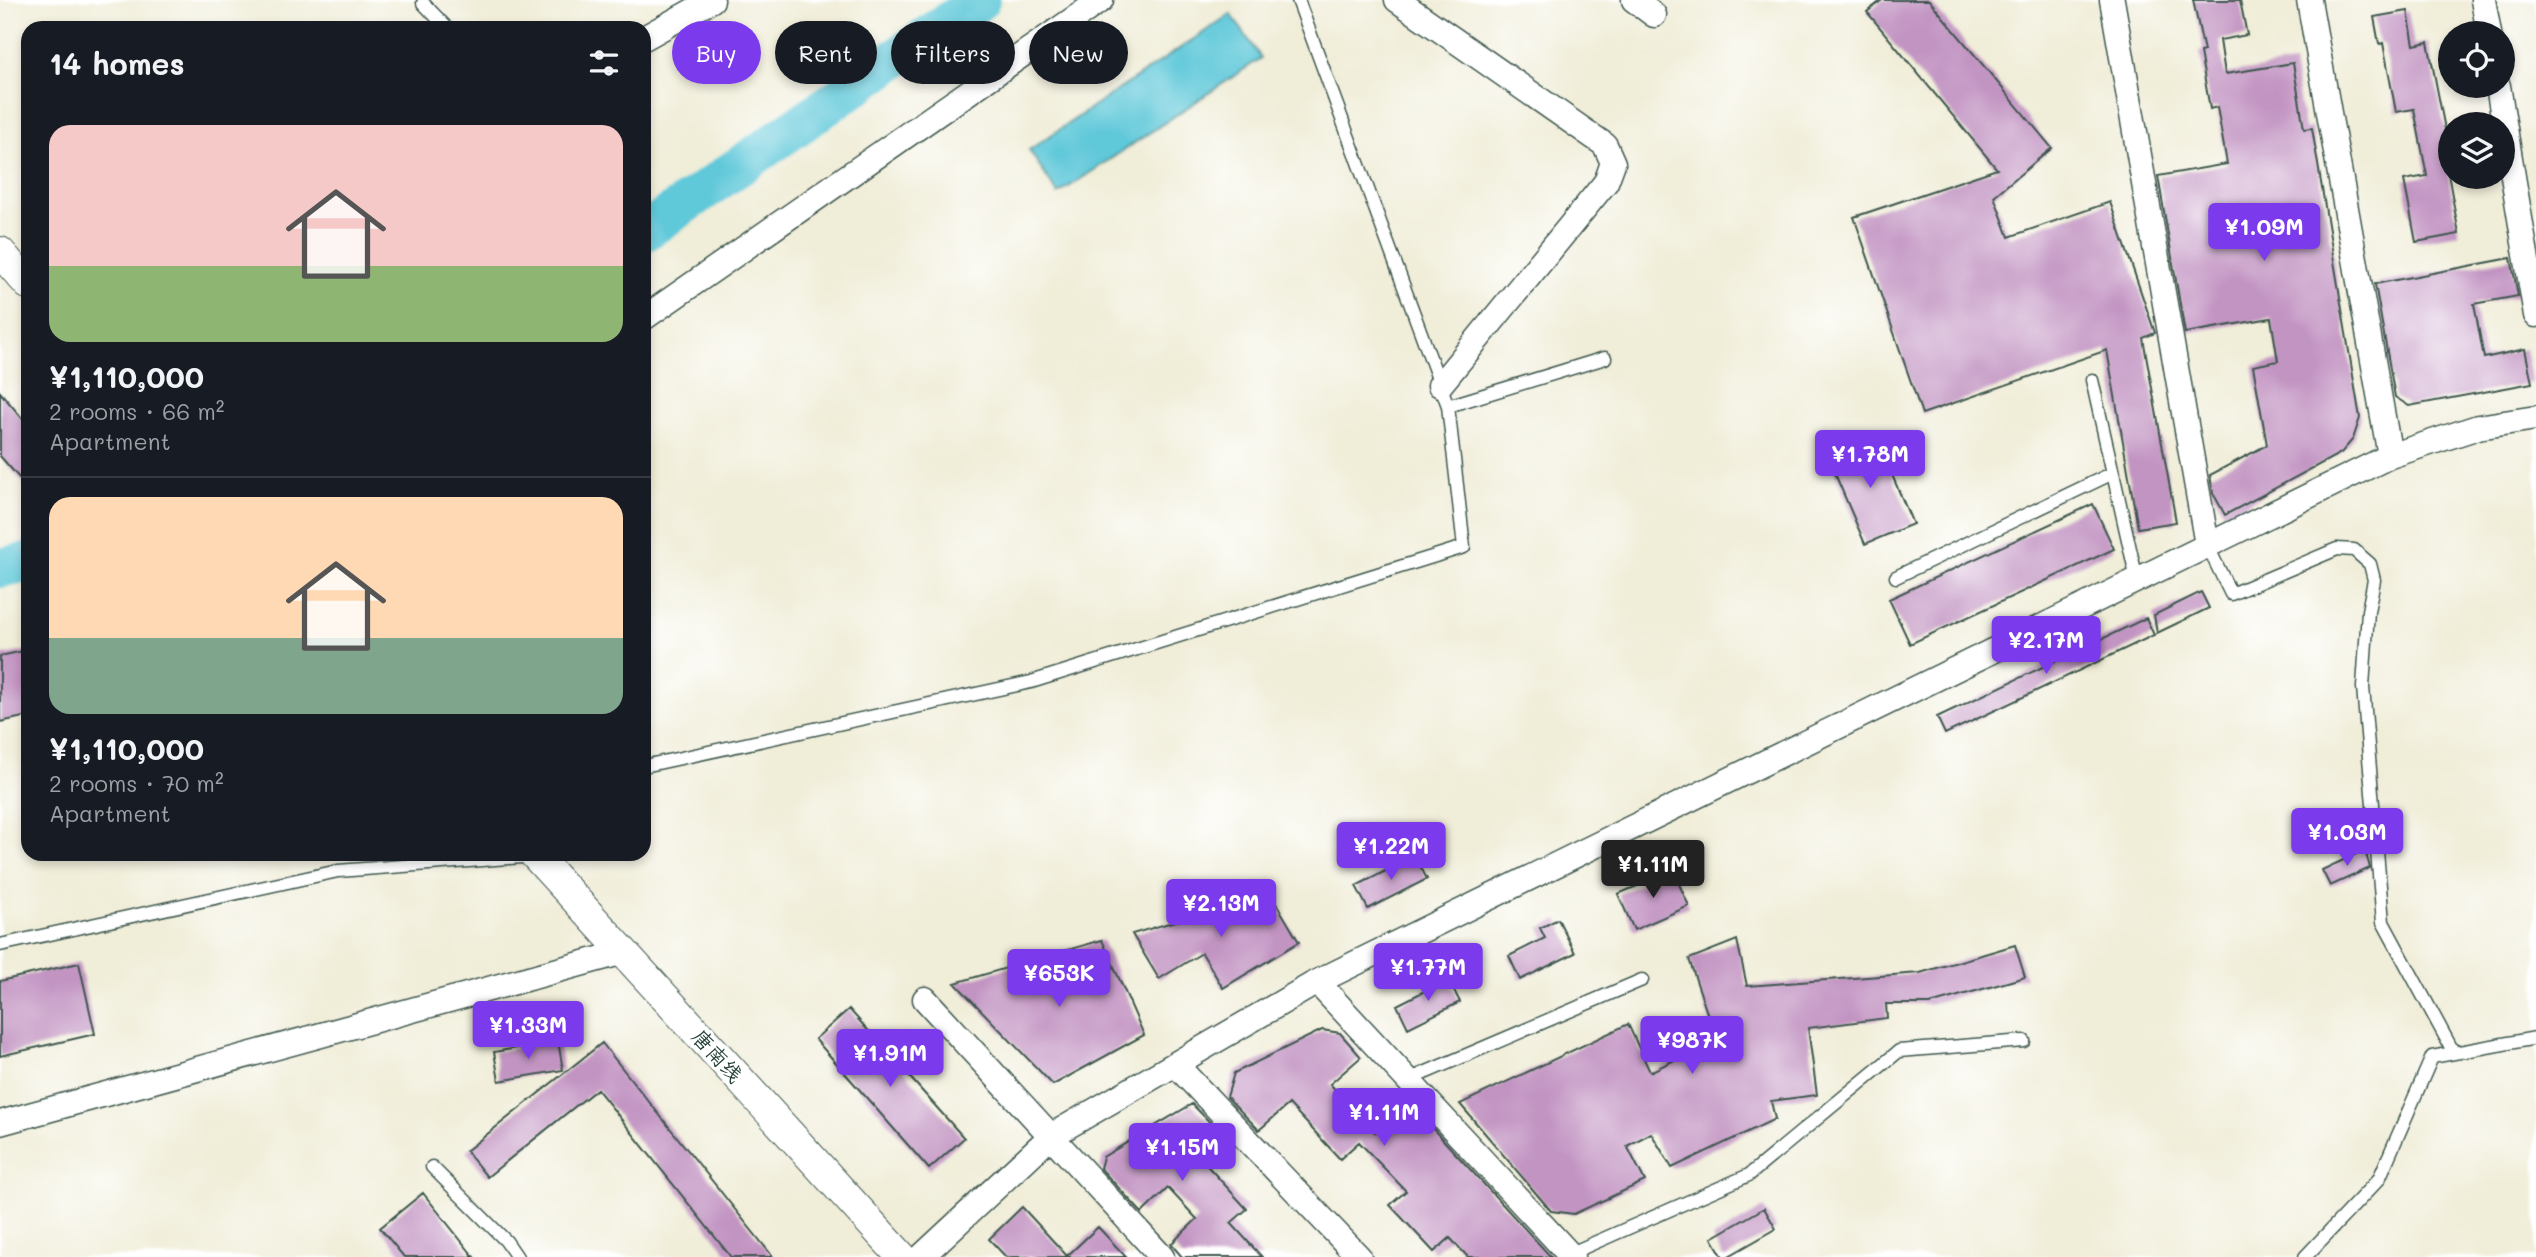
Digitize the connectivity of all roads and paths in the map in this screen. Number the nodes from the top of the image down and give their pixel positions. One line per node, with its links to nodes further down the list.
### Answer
1 (712, 0): 13 (street)
2 (1101, 0): 17 (street)
3 (1298, 0): 21 (lane)
4 (1397, 0): 21 (street)
5 (1634, 0): 10 (street)
6 (2112, 0): 25 (street)
7 (2309, 0): 23 (street)
8 (2483, 0): 12 (street)
9 (423, 3): 11 (lane)
10 (1654, 15)
11 (440, 21)
12 (2487, 21)
13 (651, 34)
14 (2500, 98): 18 (street)
15 (0, 252): 16 (street)
16 (21, 276)
17 (651, 313)
18 (2536, 315)
19 (1605, 358): 21 (lane)
20 (2092, 380): 24 (lane)
21 (1444, 396): 28 (lane)
22 (2536, 418): 23 (street)
23 (2390, 456): 25 (street)
24 (2113, 473): 26 (lane); 27 (lane)
25 (2207, 545): 27 (street); 38 (lane)
26 (1896, 577)
27 (2137, 580): 34 (street)
28 (651, 764)
29 (460, 861): 31 (lane)
30 (540, 861): 32 (street, 唐南线)
31 (0, 945)
32 (624, 952): 41 (street); 46 (street, 唐南线)
33 (1642, 980): 40 (lane)
34 (1317, 982): 39 (street); 40 (street)
35 (925, 999): 42 (street)
36 (2536, 1038): 38 (lane)
37 (2024, 1041): 44 (lane)
38 (2454, 1053): 50 (lane)
39 (1175, 1064): 42 (street); 49 (street)
40 (1408, 1080): 44 (street)
41 (0, 1123)
42 (1051, 1136): 47 (street); 48 (street)
43 (432, 1167): 45 (lane)
44 (1570, 1256)
45 (517, 1257)
46 (902, 1257)
47 (921, 1257)
48 (1162, 1257)
49 (1359, 1257)
50 (2305, 1257)

